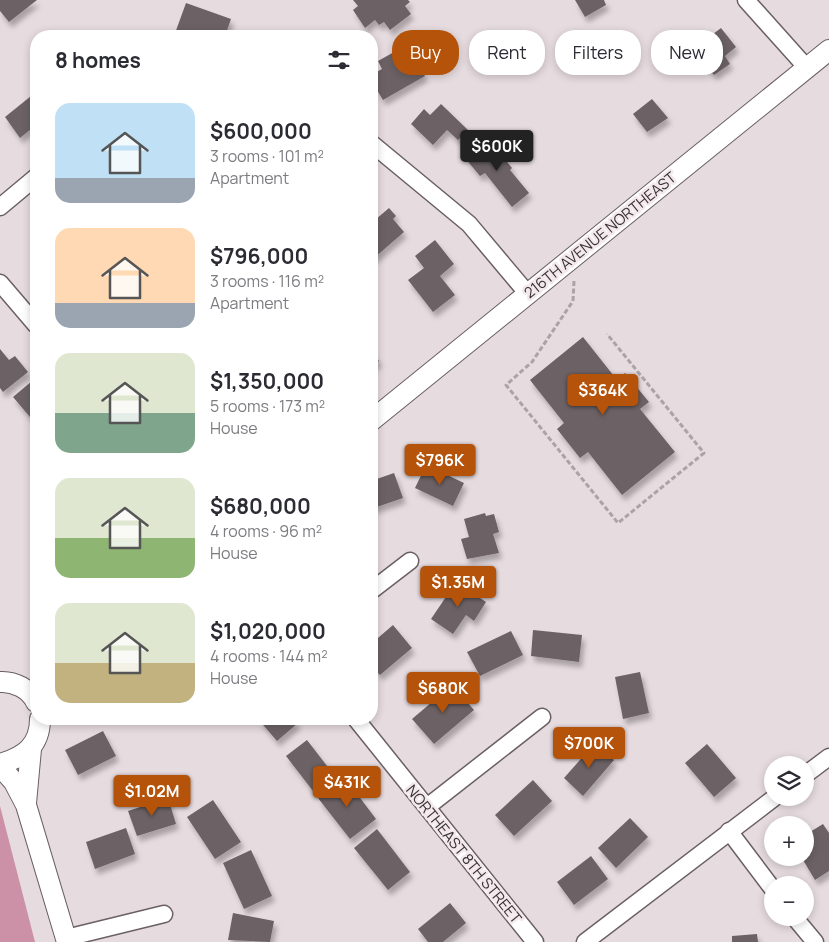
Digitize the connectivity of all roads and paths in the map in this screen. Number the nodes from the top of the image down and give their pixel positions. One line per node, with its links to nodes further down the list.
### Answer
1 (746, 0): 3 (street)
2 (829, 50): 3 (street, 216TH AVENUE NORTHEAST)
3 (806, 68): 9 (street, 216TH AVENUE NORTHEAST)
4 (378, 150): 9 (street)
5 (30, 182): 6 (street)
6 (0, 207)
7 (574, 281): 11 (path)
8 (0, 284): 10 (street)
9 (527, 293): 12 (street, 216TH AVENUE NORTHEAST)
10 (30, 318)
11 (608, 334)
12 (378, 414)
13 (410, 561): 14 (street)
14 (378, 586)
15 (12, 682): 16 (street)
16 (30, 693)
17 (542, 717): 26 (street)
18 (39, 725): 20 (street)
19 (361, 725): 26 (street, NORTHEAST 8TH STREET)
20 (31, 749): 22 (street); 24 (street)
21 (829, 757): 23 (street)
22 (0, 765): 24 (street)
23 (814, 768)
24 (26, 805): 31 (street)
25 (764, 805): 27 (street)
26 (427, 807): 32 (street, NORTHEAST 8TH STREET)
27 (729, 831): 28 (street); 33 (street)
28 (764, 877)
29 (164, 914): 31 (street)
30 (802, 926): 34 (street)
31 (66, 940)
32 (531, 941)
33 (585, 942)
34 (815, 942)

